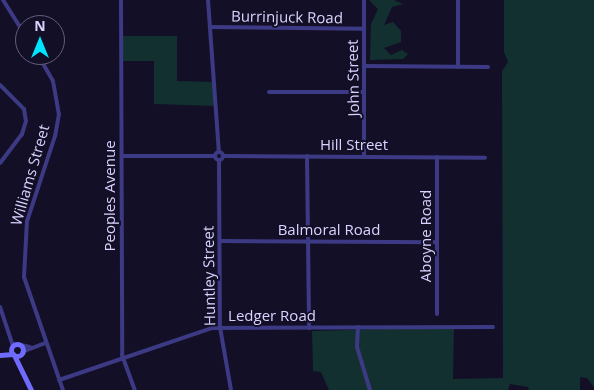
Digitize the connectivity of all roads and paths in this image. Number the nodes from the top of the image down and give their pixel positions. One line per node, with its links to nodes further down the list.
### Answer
1 (3, 0): 6 (street)
2 (121, 0): 17 (street, Peoples Avenue)
3 (208, 0): 7 (street)
4 (364, 0): 8 (street, John Street)
5 (458, 0): 11 (street)
6 (15, 19)
7 (210, 27): 8 (street, Burrinjuck Road); 16 (street)
8 (363, 29): 10 (street, John Street)
9 (44, 65): 36 (street, Williams Street)
10 (364, 66): 11 (street); 15 (street, John Street)
11 (458, 67): 12 (street)
12 (488, 67)
13 (0, 85): 25 (street)
14 (269, 92): 15 (street)
15 (364, 92): 21 (street, John Street)
16 (219, 152): 18 (street); 19 (street)
17 (122, 156): 18 (street); 42 (street, Peoples Avenue)
18 (215, 156): 24 (street)
19 (223, 156): 20 (street, Hill Street); 24 (street)
20 (307, 156): 21 (street, Hill Street); 27 (street)
21 (364, 156): 22 (street, Hill Street)
22 (437, 157): 23 (street, Hill Street); 28 (street, Aboyne Road)
23 (485, 158)
24 (219, 160): 26 (street, Huntley Street)
25 (0, 163)
26 (220, 241): 27 (street, Balmoral Road); 32 (street, Huntley Street)
27 (308, 241): 28 (street, Balmoral Road); 35 (street)
28 (437, 242): 31 (street, Aboyne Road)
29 (0, 306): 30 (street)
30 (1, 313): 37 (street)
31 (437, 314)
32 (220, 327): 35 (street, Ledger Road); 42 (street, Ledger Road); 48 (street, Huntley Street)
33 (358, 327): 34 (street, Ledger Road); 35 (street, Ledger Road); 49 (street)
34 (493, 327)
35 (309, 328)
36 (46, 343): 38 (street); 44 (street, Williams Street)
37 (16, 346): 38 (street); 39 (street); 40 (street); 41 (street)
38 (30, 347): 39 (street)
39 (22, 353): 40 (street); 43 (street)
40 (14, 354): 41 (street); 43 (street)
41 (1, 355)
42 (123, 358): 44 (street, Ledger Road); 47 (street, Peoples Avenue)
43 (22, 366): 45 (street)
44 (59, 380): 46 (street, Williams Street)
45 (31, 390)
46 (62, 390)
47 (135, 390)
48 (231, 390)
49 (370, 390)

